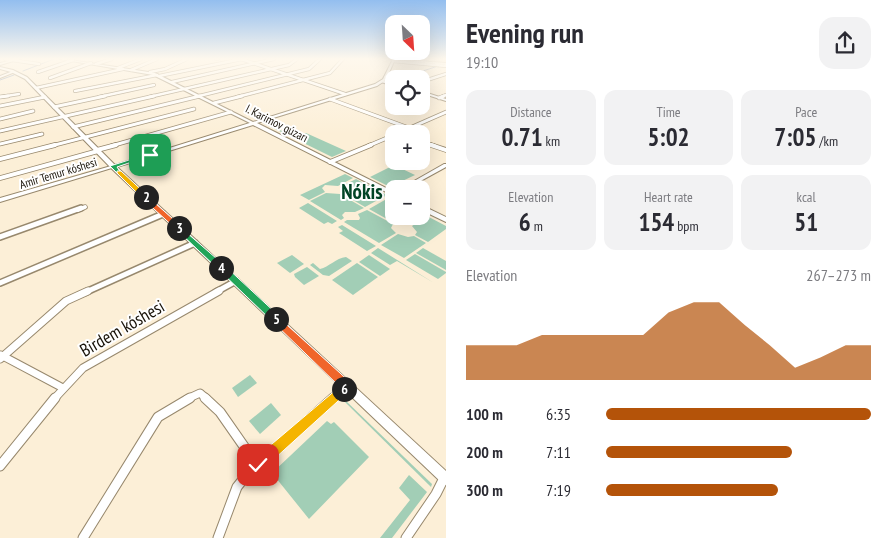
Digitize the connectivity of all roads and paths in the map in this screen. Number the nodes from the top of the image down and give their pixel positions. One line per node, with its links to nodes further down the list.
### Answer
1 (32, 84): 11 (main road)
2 (53, 84): 11 (street)
3 (116, 84): 13 (street)
4 (176, 84): 12 (street, I. Karimov gúzarı)
5 (206, 84): 12 (street)
6 (247, 84): 18 (street)
7 (289, 84): 24 (street)
8 (316, 84): 15 (street)
9 (373, 84): 15 (main road, Amir Temur kóshesi)
10 (154, 85): 26 (street)
11 (36, 88): 20 (main road)
12 (184, 89): 18 (street, I. Karimov gúzarı); 31 (street)
13 (75, 92)
14 (19, 94): 19 (street)
15 (345, 94): 22 (main road, Amir Temur kóshesi)
16 (430, 95): 21 (street)
17 (446, 95): 21 (street)
18 (199, 96): 24 (street, I. Karimov gúzarı); 36 (street)
19 (0, 97)
20 (45, 97): 25 (street); 26 (main road)
21 (439, 98): 23 (street)
22 (330, 99): 33 (main road, Amir Temur kóshesi); 34 (street)
23 (446, 100)
24 (214, 104): 29 (street, I. Karimov gúzarı)
25 (0, 106)
26 (54, 106): 31 (main road)
27 (194, 109): 39 (street)
28 (33, 112): 32 (street)
29 (231, 112): 33 (street, I. Karimov gúzarı); 44 (street)
30 (446, 112): 35 (street)
31 (63, 116): 36 (main road); 37 (street)
32 (0, 119)
33 (253, 123): 46 (main road, I. Karimov gúzarı); 48 (main road, Amir Temur kóshesi)
34 (401, 125)
35 (416, 125)
36 (73, 127): 39 (main road)
37 (0, 131)
38 (42, 134): 41 (street)
39 (84, 137): 44 (main road); 45 (street)
40 (385, 139): 46 (street)
41 (0, 144)
42 (430, 144): 43 (street)
43 (446, 150)
44 (97, 151): 48 (main road); 49 (street)
45 (0, 159)
46 (330, 162): 51 (main road, I. Karimov gúzarı)
47 (446, 165): 50 (street)
48 (113, 166): 52 (street, Amir Temur kóshesi); 55 (main road)
49 (0, 178)
50 (418, 180)
51 (385, 189)
52 (0, 200)
53 (85, 207): 57 (street)
54 (430, 212): 56 (main road)
55 (163, 214): 58 (main road); 60 (street)
56 (446, 220)
57 (0, 237)
58 (195, 243): 59 (main road); 61 (street)
59 (236, 281): 62 (main road); 63 (street, Birdem kóshesi)
60 (0, 283)
61 (1, 357): 63 (street)
62 (347, 386): 64 (street); 66 (main road)
63 (63, 388): 65 (street, Birdem kóshesi)
64 (258, 465): 67 (street); 68 (street)
65 (0, 466)
66 (445, 479): 69 (street)
67 (83, 538)
68 (218, 538)
69 (406, 538)

